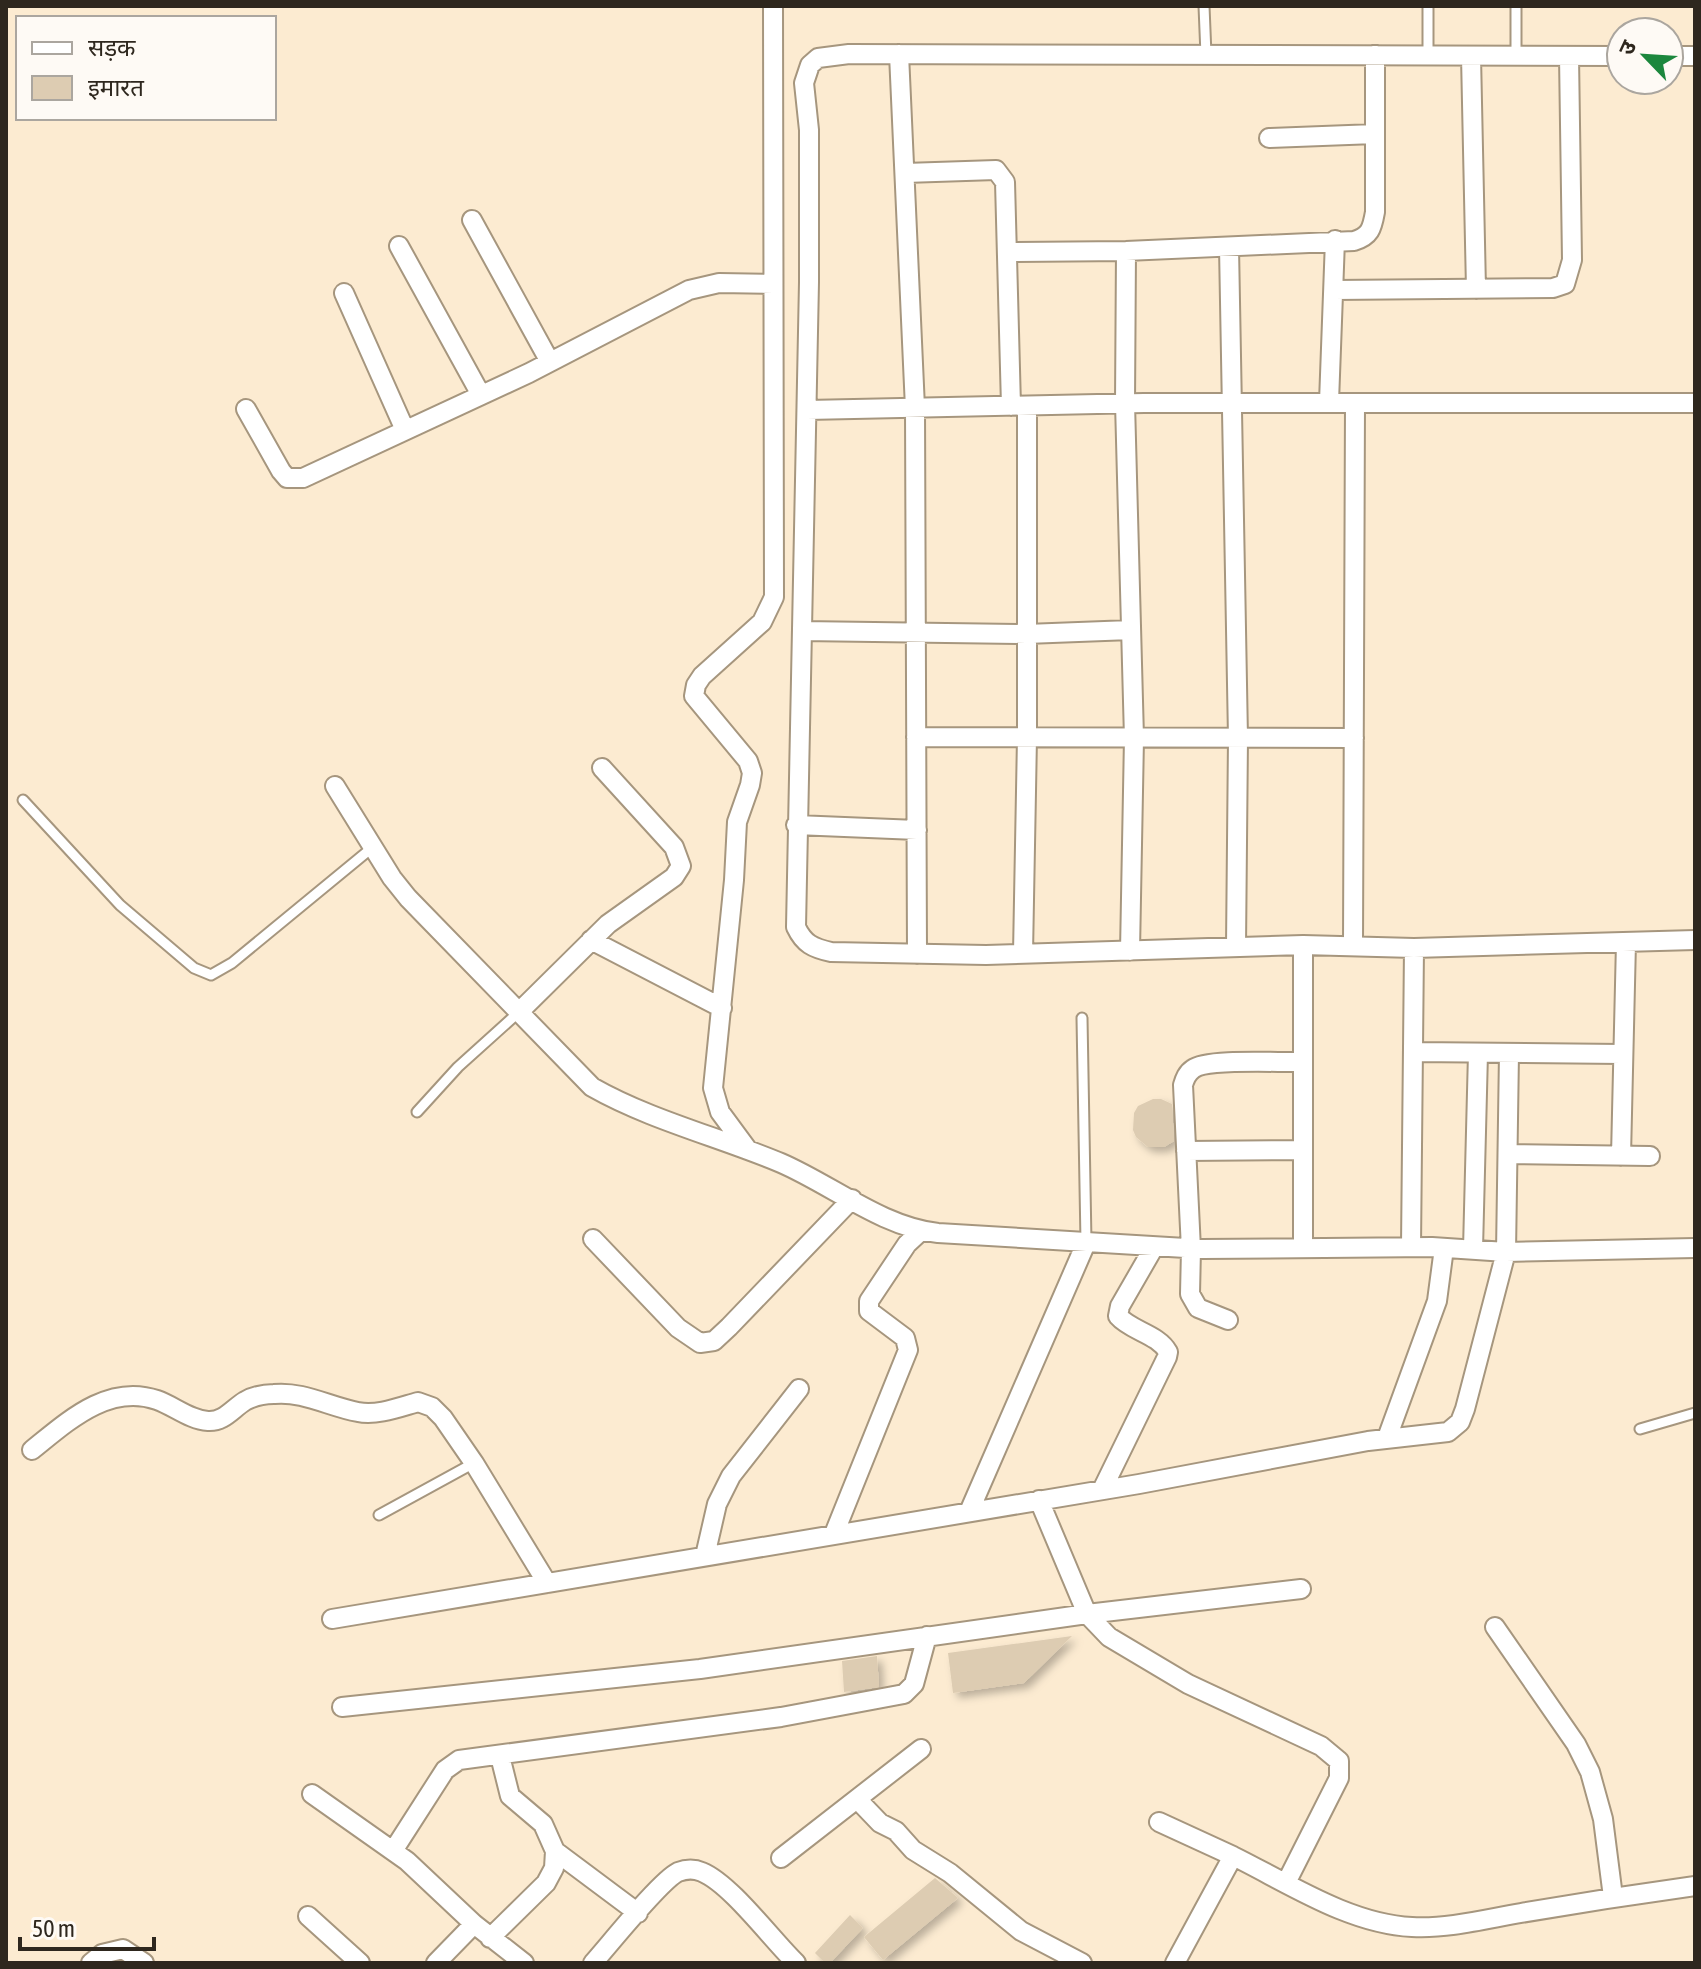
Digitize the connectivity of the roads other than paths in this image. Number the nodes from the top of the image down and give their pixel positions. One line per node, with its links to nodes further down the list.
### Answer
1 (773, 6): 23 (street)
2 (1204, 6): 6 (lane)
3 (1428, 6): 8 (lane)
4 (1516, 6): 10 (lane)
5 (899, 54): 6 (street); 15 (street); 38 (street)
6 (1206, 55): 7 (street)
7 (1375, 55): 8 (street); 13 (street)
8 (1428, 55): 9 (street)
9 (1471, 56): 10 (street); 24 (street)
10 (1516, 56): 11 (street)
11 (1569, 56): 12 (street); 22 (street)
12 (1605, 56)
13 (1375, 134): 14 (street); 17 (street)
14 (1269, 138)
15 (905, 173): 21 (street); 36 (street)
16 (472, 220): 28 (street)
17 (1335, 240): 19 (street); 25 (street)
18 (399, 246): 29 (street)
19 (1229, 247): 20 (street); 32 (street)
20 (1126, 251): 21 (street); 31 (street)
21 (1007, 252): 35 (street)
22 (1569, 274): 24 (street); 27 (street)
23 (773, 284): 28 (street); 65 (street)
24 (1476, 289): 25 (street)
25 (1334, 290): 30 (street)
26 (344, 293): 39 (street)
27 (1572, 299)
28 (550, 362): 29 (street)
29 (481, 395): 39 (street)
30 (1329, 402): 32 (street); 33 (street)
31 (1125, 403): 32 (street); 35 (street); 40 (street)
32 (1232, 403): 47 (street)
33 (1355, 403): 34 (street); 48 (street)
34 (1695, 403)
35 (1019, 406): 36 (street); 43 (street)
36 (915, 408): 38 (street); 42 (street)
37 (246, 409): 39 (street)
38 (807, 410): 41 (street)
39 (405, 430)
40 (1131, 630): 43 (street); 46 (street)
41 (802, 631): 42 (street); 52 (street)
42 (916, 633): 43 (street); 44 (street)
43 (1026, 634): 45 (street)
44 (916, 737): 45 (street); 53 (street)
45 (1027, 737): 46 (street); 64 (street)
46 (1134, 738): 47 (street); 62 (street)
47 (1238, 738): 48 (street); 60 (street)
48 (1354, 738): 59 (street)
49 (602, 768): 55 (street)
50 (335, 786): 54 (street)
51 (23, 800): 54 (lane)
52 (796, 825): 53 (street); 63 (street)
53 (917, 830): 63 (street)
54 (373, 847): 66 (street)
55 (591, 940): 65 (street); 66 (street)
56 (1695, 940): 57 (street)
57 (1626, 942): 61 (street); 71 (street)
58 (1303, 945): 59 (street); 60 (street); 72 (street)
59 (1353, 946): 61 (street)
60 (1236, 947): 62 (street)
61 (1414, 948): 68 (street)
62 (1130, 951): 64 (street)
63 (917, 954): 64 (street)
64 (1023, 954)
65 (722, 1008): 74 (street)
66 (519, 1012): 73 (lane); 74 (street)
67 (1082, 1018): 83 (lane)
68 (1413, 1052): 69 (street); 85 (street)
69 (1478, 1053): 70 (street); 90 (street)
70 (1509, 1053): 71 (street); 77 (street)
71 (1622, 1054): 78 (street)
72 (1303, 1062): 75 (street); 76 (street)
73 (417, 1112)
74 (748, 1150): 80 (street)
75 (1303, 1150): 76 (street); 86 (street)
76 (1186, 1151): 89 (street)
77 (1508, 1154): 78 (street); 91 (street)
78 (1621, 1156): 79 (street)
79 (1650, 1156)
80 (852, 1199): 81 (street); 82 (street)
81 (921, 1231): 83 (street); 103 (street)
82 (593, 1239)
83 (1086, 1243): 84 (street); 101 (street)
84 (1154, 1247): 89 (street); 99 (street)
85 (1411, 1247): 86 (street); 87 (street)
86 (1303, 1248): 89 (street)
87 (1444, 1248): 90 (street); 96 (street)
88 (1695, 1248): 91 (street)
89 (1191, 1249): 92 (street)
90 (1473, 1249): 91 (street)
91 (1506, 1252): 96 (street)
92 (1228, 1320)
93 (799, 1389): 104 (street)
94 (1695, 1413): 95 (lane)
95 (1640, 1429)
96 (1387, 1438): 99 (street)
97 (32, 1450): 98 (street)
98 (474, 1463): 102 (lane); 105 (street)
99 (1102, 1490): 100 (street)
100 (1039, 1500): 101 (street); 107 (street)
101 (969, 1512): 103 (street)
102 (379, 1515)
103 (834, 1534): 104 (street)
104 (705, 1556): 105 (street)
105 (547, 1583): 108 (street)
106 (1301, 1589): 107 (street)
107 (1087, 1614): 110 (street); 121 (street)
108 (332, 1619)
109 (1495, 1627): 123 (street)
110 (927, 1636): 111 (street); 113 (street)
111 (342, 1707)
112 (921, 1749): 115 (street)
113 (500, 1756): 117 (street); 118 (street)
114 (312, 1794): 117 (street)
115 (857, 1799): 120 (street); 135 (street)
116 (1159, 1822): 119 (street)
117 (393, 1851): 126 (street)
118 (555, 1851): 124 (street); 127 (street)
119 (1233, 1856): 121 (street); 136 (street)
120 (781, 1858)
121 (1286, 1883): 123 (street)
122 (1695, 1886): 123 (street)
123 (1613, 1897)
124 (638, 1913): 133 (street); 134 (street)
125 (308, 1916): 130 (street)
126 (474, 1924): 127 (street); 131 (street)
127 (490, 1938): 132 (street)
128 (91, 1963): 129 (street)
129 (144, 1963)
130 (360, 1963)
131 (436, 1963)
132 (524, 1963)
133 (593, 1963)
134 (796, 1963)
135 (1082, 1963)
136 (1175, 1963)

